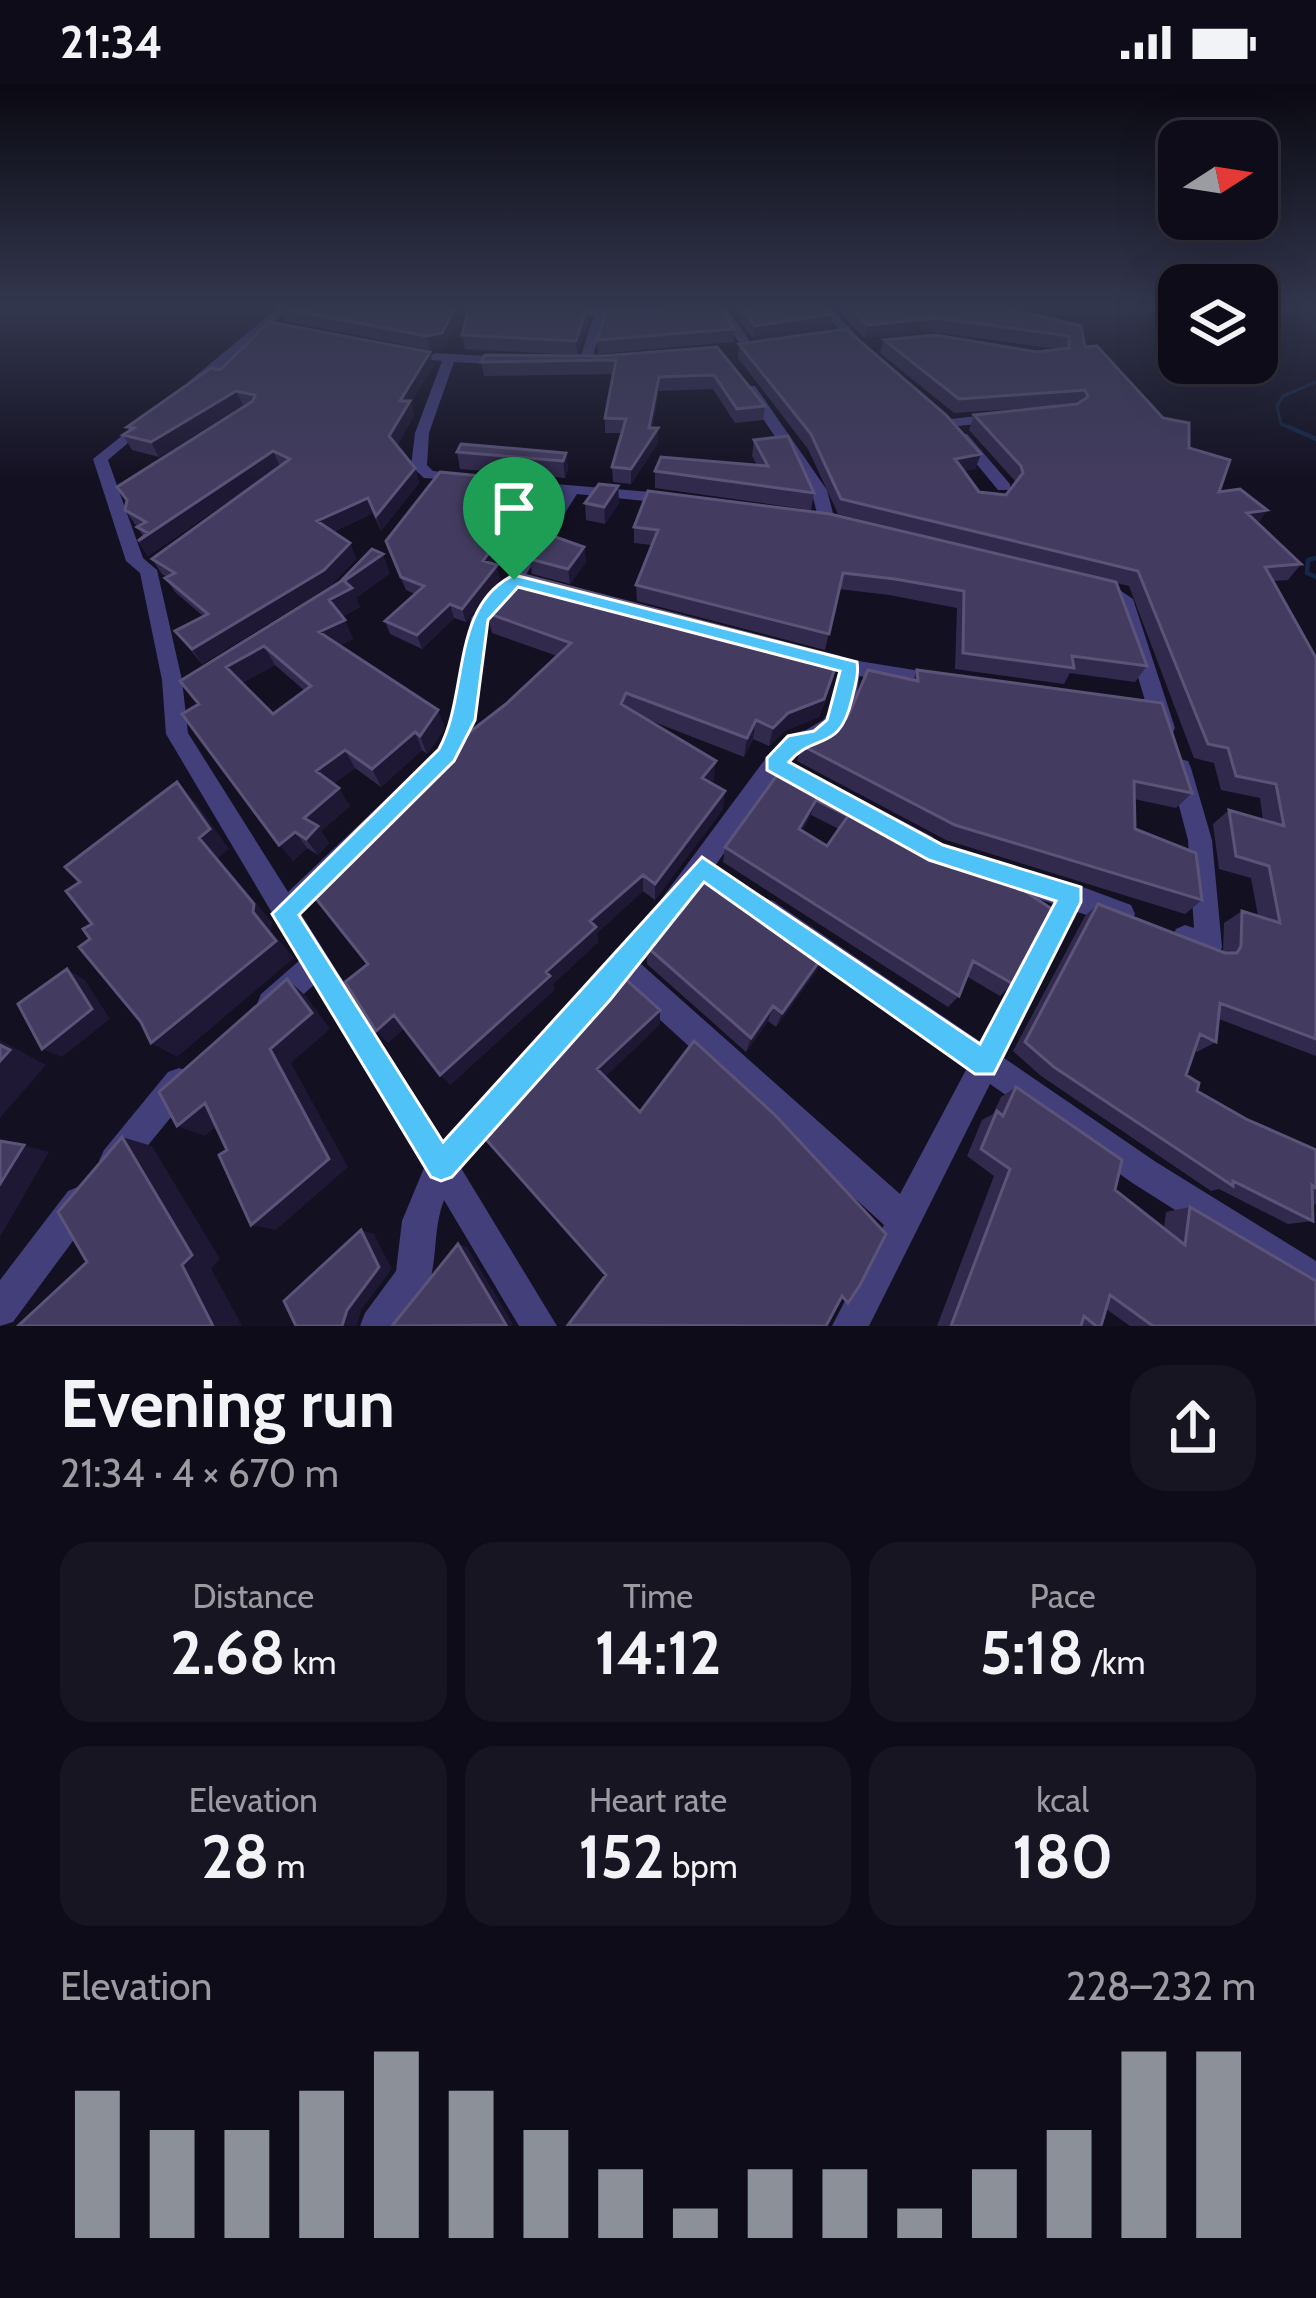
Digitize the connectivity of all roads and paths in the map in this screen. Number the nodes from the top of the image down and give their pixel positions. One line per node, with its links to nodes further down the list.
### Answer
1 (215, 366): 4 (street)
2 (446, 366): 9 (street)
3 (736, 371): 17 (street)
4 (181, 394)
5 (163, 408): 14 (street)
6 (932, 409): 8 (street)
7 (1010, 416): 8 (street)
8 (950, 423): 13 (street)
9 (482, 480)
10 (505, 482): 12 (street)
11 (130, 487): 14 (street)
12 (573, 488): 15 (street); 28 (street)
13 (1004, 488)
14 (111, 499): 20 (street)
15 (688, 502)
16 (804, 518): 17 (street)
17 (827, 521): 18 (street)
18 (850, 526)
19 (167, 556): 20 (street)
20 (148, 570): 28 (street)
21 (1080, 578): 27 (street)
22 (815, 659): 23 (street)
23 (850, 667): 24 (street); 25 (street)
24 (969, 686)
25 (774, 764): 26 (street); 27 (street)
26 (721, 881): 30 (street); 32 (street)
27 (1072, 895): 32 (street)
28 (284, 914): 29 (street)
29 (315, 964): 31 (street); 34 (street)
30 (622, 966): 34 (street); 35 (street)
31 (242, 1030)
32 (985, 1064): 35 (street); 36 (street)
33 (197, 1066): 37 (street)
34 (441, 1166): 38 (street); 39 (street)
35 (905, 1221): 40 (street)
36 (1316, 1282)
37 (0, 1310)
38 (378, 1326)
39 (539, 1326)
40 (850, 1326)

